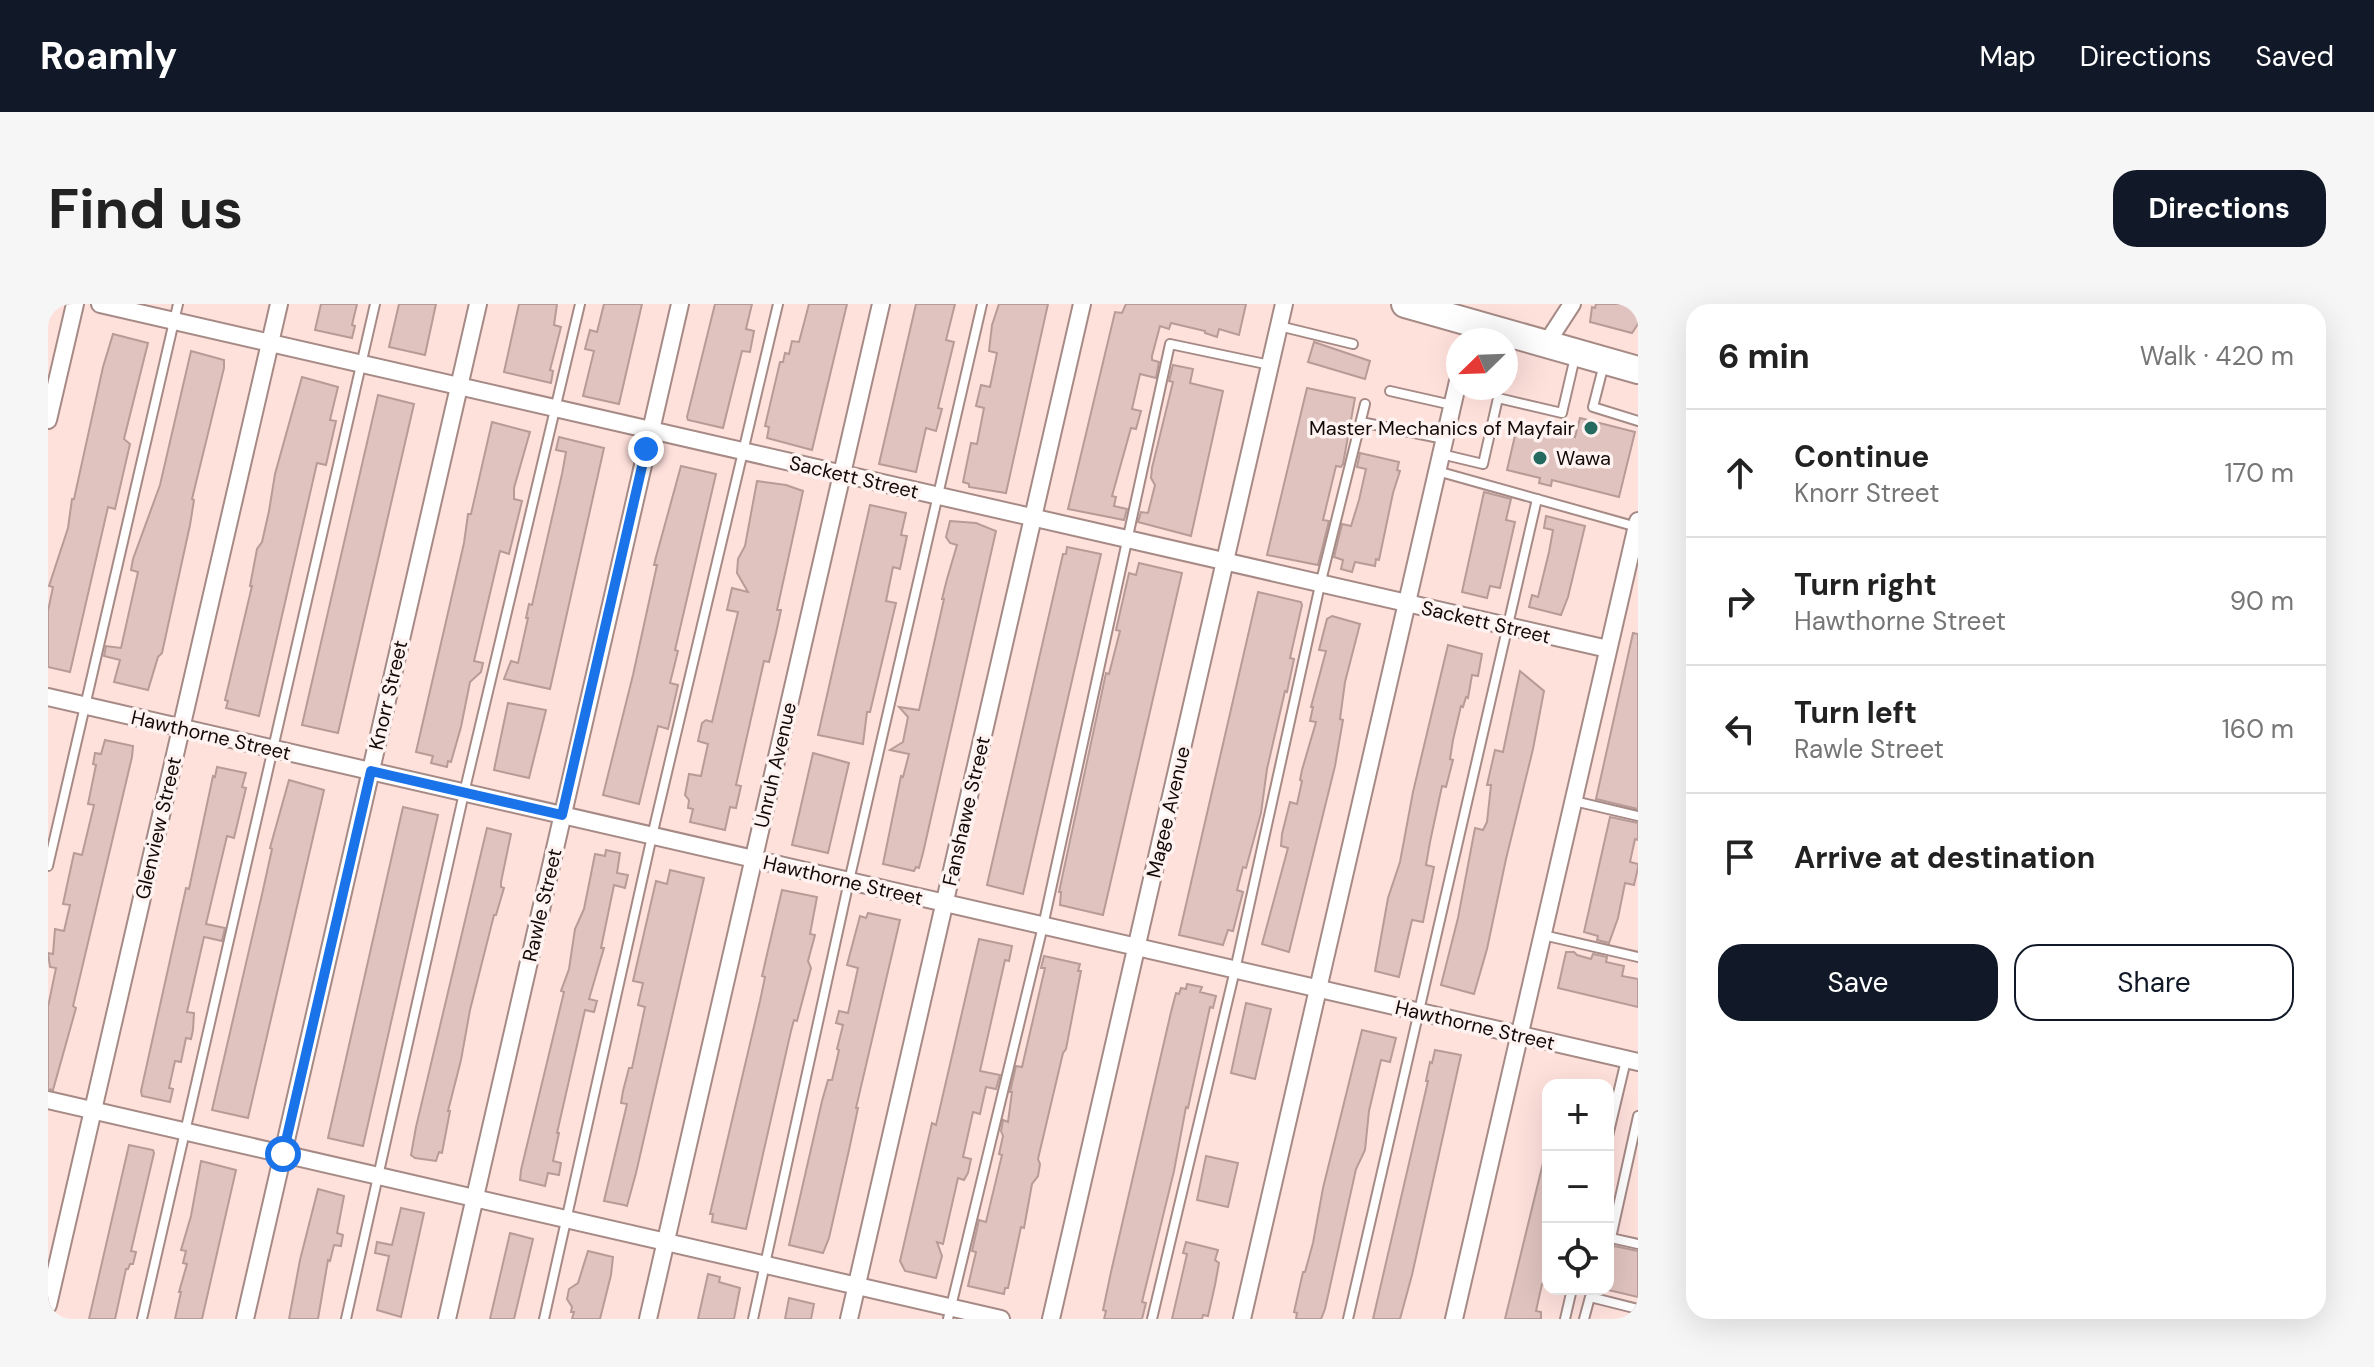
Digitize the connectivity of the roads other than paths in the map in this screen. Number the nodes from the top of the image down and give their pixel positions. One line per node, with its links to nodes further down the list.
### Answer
1 (75, 304): 34 (street)
2 (100, 304): 16 (street, Sackett Street)
3 (178, 304): 16 (lane)
4 (279, 304): 20 (street, Glenview Street)
5 (375, 304): 25 (lane)
6 (478, 304): 28 (street, Knorr Street)
7 (580, 304): 33 (lane)
8 (680, 304): 37 (street, Rawle Street)
9 (778, 304): 39 (lane)
10 (881, 304): 41 (street, Unruh Avenue)
11 (982, 304): 42 (lane)
12 (1082, 304): 44 (street, Fanshawe Street)
13 (1284, 304): 17 (street, Magee Avenue)
14 (1572, 304): 22 (street)
15 (1421, 306): 18 (main road)
16 (174, 321): 20 (street, Sackett Street); 54 (lane)
17 (1279, 326): 21 (lane); 26 (street, Magee Avenue)
18 (1462, 328)
19 (1518, 340): 22 (main road)
20 (269, 344): 25 (street, Sackett Street); 55 (street, Glenview Street)
21 (1353, 344)
22 (1546, 344): 23 (main road)
23 (1576, 353): 24 (main road); 38 (lane)
24 (1605, 361): 27 (main road); 35 (lane)
25 (361, 364): 28 (street, Sackett Street); 56 (lane)
26 (1270, 365): 46 (lane); 47 (street, Magee Avenue)
27 (1638, 370)
28 (459, 387): 33 (street, Sackett Street); 57 (street, Knorr Street)
29 (1390, 391): 32 (lane)
30 (1454, 400): 32 (street)
31 (1365, 404): 36 (lane)
32 (1453, 405): 38 (street)
33 (556, 409): 37 (street, Sackett Street); 58 (lane)
34 (48, 420)
35 (1638, 421)
36 (1361, 422): 38 (lane); 49 (lane)
37 (650, 431): 39 (street, Sackett Street); 60 (street, Rawle Street)
38 (1443, 447): 40 (street)
39 (743, 451): 41 (street, Sackett Street); 62 (lane)
40 (1437, 471): 43 (lane); 50 (street)
41 (842, 474): 42 (street, Sackett Street); 63 (street, Unruh Avenue)
42 (937, 496): 44 (street, Sackett Street); 65 (lane)
43 (1537, 499): 45 (lane); 51 (lane)
44 (1033, 518): 46 (street, Sackett Street); 66 (street, Fanshawe Street)
45 (1637, 524): 48 (street)
46 (1128, 540): 47 (street, Sackett Street); 67 (lane)
47 (1225, 562): 49 (street, Sackett Street); 69 (street, Magee Avenue)
48 (1633, 569): 52 (street)
49 (1320, 585): 50 (street, Sackett Street); 71 (lane)
50 (1407, 604): 51 (street, Sackett Street); 72 (street)
51 (1508, 627): 52 (street, Sackett Street); 73 (lane)
52 (1608, 649): 59 (street)
53 (48, 697): 54 (street, Hawthorne Street)
54 (84, 706): 55 (street, Hawthorne Street); 64 (lane)
55 (181, 728): 56 (street, Hawthorne Street); 77 (street, Glenview Street)
56 (272, 749): 57 (street, Hawthorne Street); 80 (lane)
57 (371, 771): 58 (street, Hawthorne Street); 81 (street, Knorr Street)
58 (464, 793): 60 (street, Hawthorne Street); 82 (lane)
59 (1574, 801): 61 (lane); 68 (street)
60 (562, 815): 62 (street, Hawthorne Street); 83 (street, Rawle Street)
61 (1638, 816)
62 (652, 836): 63 (street, Hawthorne Street); 84 (lane)
63 (753, 859): 65 (street, Hawthorne Street); 85 (street, Unruh Avenue)
64 (48, 866)
65 (849, 881): 66 (street, Hawthorne Street); 87 (lane)
66 (945, 903): 67 (street, Hawthorne Street); 88 (street, Fanshawe Street)
67 (1043, 926): 69 (street, Hawthorne Street); 92 (lane)
68 (1543, 935): 70 (lane); 74 (street)
69 (1137, 947): 71 (street, Hawthorne Street); 102 (street, Magee Avenue)
70 (1638, 957)
71 (1235, 970): 72 (street, Hawthorne Street); 103 (lane)
72 (1318, 989): 73 (street, Hawthorne Street); 104 (street)
73 (1419, 1012): 74 (street, Hawthorne Street); 105 (lane)
74 (1520, 1035): 75 (street, Hawthorne Street); 106 (street)
75 (1632, 1061): 79 (lane)
76 (48, 1100): 77 (street)
77 (93, 1110): 80 (street); 90 (street, Glenview Street)
78 (1638, 1116): 86 (lane)
79 (1614, 1117)
80 (186, 1132): 81 (street); 93 (lane)
81 (283, 1154): 82 (street); 94 (street, Knorr Street)
82 (378, 1176): 83 (street); 95 (lane)
83 (476, 1198): 84 (street); 96 (street, Rawle Street)
84 (568, 1219): 85 (street); 97 (lane)
85 (665, 1242): 87 (street); 98 (street, Unruh Avenue)
86 (1638, 1244)
87 (766, 1265): 88 (street); 99 (lane)
88 (857, 1286): 92 (street); 100 (street, Fanshawe Street)
89 (1571, 1295): 107 (lane)
90 (48, 1305)
91 (1638, 1309): 108 (lane)
92 (949, 1313): 101 (street)
93 (142, 1319)
94 (245, 1319)
95 (346, 1319)
96 (447, 1319)
97 (544, 1319)
98 (648, 1319)
99 (753, 1319)
100 (849, 1319)
101 (1001, 1319)
102 (1051, 1319)
103 (1152, 1319)
104 (1242, 1319)
105 (1348, 1319)
106 (1454, 1319)
107 (1565, 1319)
108 (1584, 1319)

